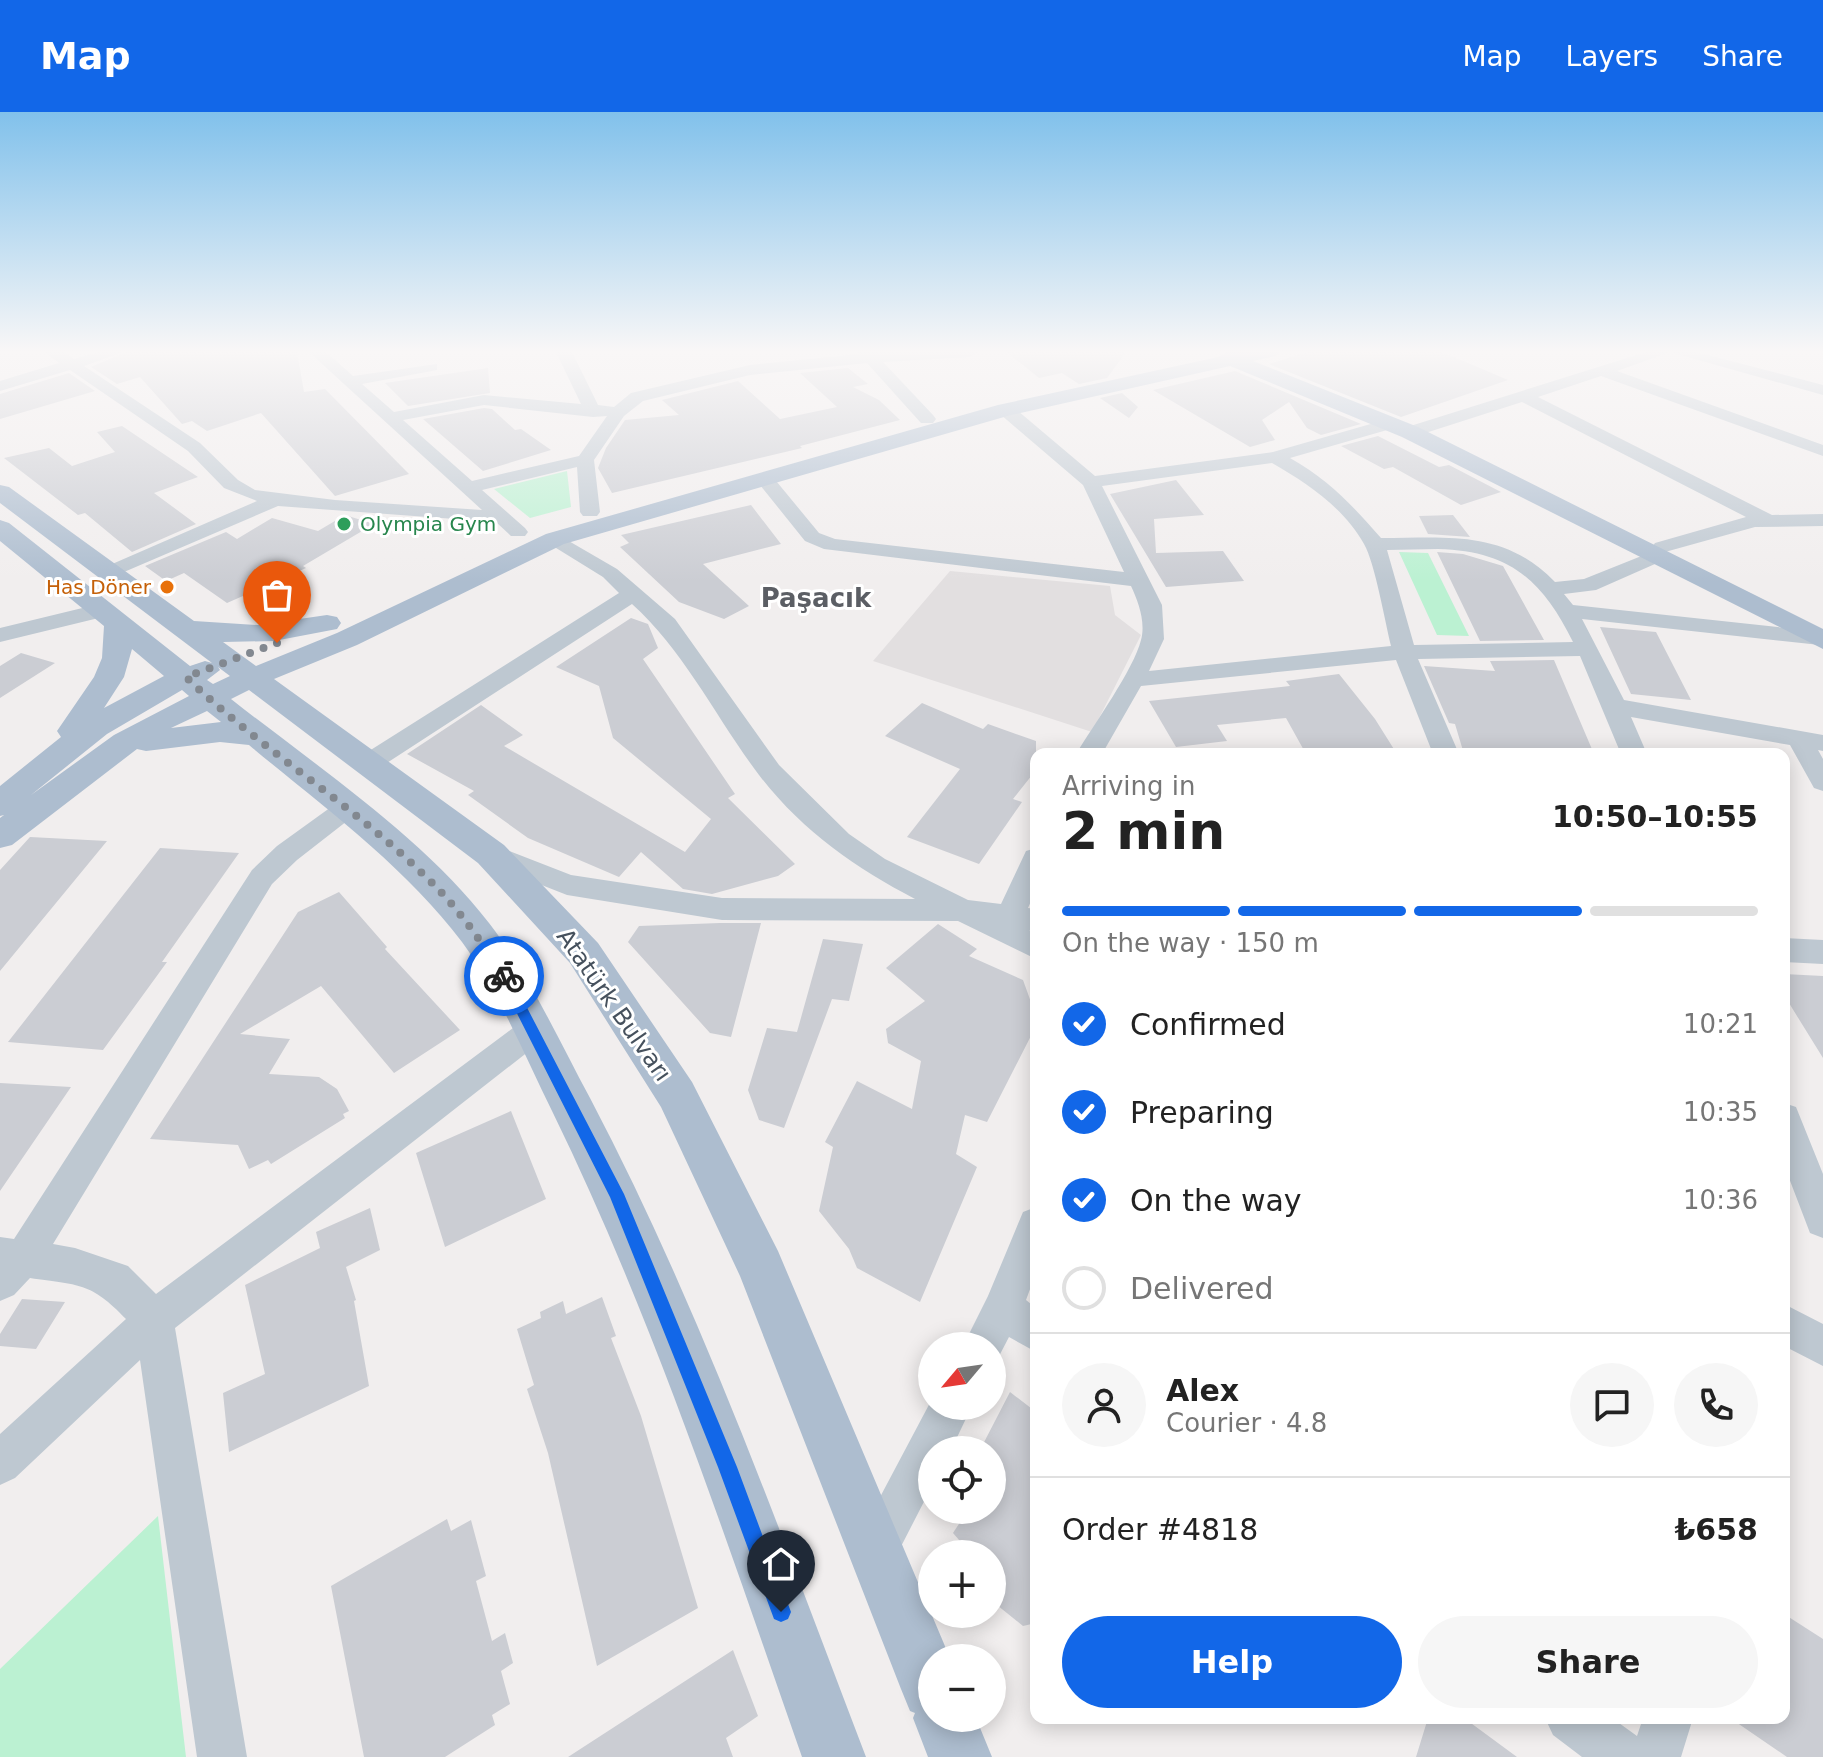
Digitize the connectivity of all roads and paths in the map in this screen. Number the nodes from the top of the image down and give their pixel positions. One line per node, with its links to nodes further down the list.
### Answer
1 (167, 429): 18 (street)
2 (405, 429): 16 (street)
3 (606, 429): 13 (street)
4 (892, 429): 19 (main road)
5 (941, 429): 14 (main road)
6 (1028, 429): 15 (street)
7 (1400, 429): 12 (street)
8 (1412, 429): 26 (main road)
9 (1588, 429): 20 (street)
10 (1761, 429): 11 (street)
11 (1823, 451)
12 (1275, 457): 15 (street); 25 (street)
13 (585, 460): 16 (street); 19 (street)
14 (765, 480): 24 (main road); 27 (street)
15 (1091, 482): 27 (street)
16 (471, 487): 22 (street)
17 (0, 492): 30 (main road, Atatürk Bulvarı)
18 (276, 500): 22 (street); 30 (street)
19 (590, 512): 22 (main road)
20 (1767, 520): 21 (street); 26 (street)
21 (1823, 520)
22 (510, 524): 33 (main road)
23 (0, 528): 30 (main road, Atatürk Bulvarı)
24 (555, 539): 29 (street); 33 (main road)
25 (1375, 544): 28 (street); 37 (street)
26 (1659, 552): 28 (street); 35 (main road)
27 (1138, 580): 39 (street)
28 (1550, 589): 31 (street)
29 (634, 593): 50 (street); 57 (street)
30 (110, 601): 32 (main road, Atatürk Bulvarı); 34 (street); 40 (main road, Atatürk Bulvarı); 48 (main road)
31 (1565, 611): 35 (street); 36 (street)
32 (185, 628): 33 (main road); 38 (main road, Atatürk Bulvarı)
33 (337, 631): 38 (main road); 42 (main road)
34 (0, 635)
35 (1822, 635)
36 (1588, 649): 37 (street); 41 (street)
37 (1404, 652): 39 (street); 46 (street)
38 (238, 670): 40 (main road); 42 (main road, Atatürk Bulvarı)
39 (1133, 680): 45 (street)
40 (196, 688): 43 (main road, Atatürk Bulvarı); 48 (main road); 49 (main road)
41 (1613, 706): 44 (street); 47 (street)
42 (309, 722): 50 (main road, Atatürk Bulvarı)
43 (257, 736): 49 (main road); 53 (main road, Atatürk Bulvarı)
44 (1811, 740): 51 (street)
45 (1093, 748)
46 (1444, 748)
47 (1631, 748)
48 (57, 755): 52 (main road)
49 (106, 756): 54 (main road)
50 (367, 764): 55 (main road, Atatürk Bulvarı)
51 (1823, 782)
52 (0, 805)
53 (347, 808): 62 (main road, Atatürk Bulvarı); 66 (street)
54 (0, 836)
55 (491, 854): 57 (street); 75 (main road, Atatürk Bulvarı)
56 (1030, 886): 58 (street)
57 (961, 910): 58 (street); 59 (street)
58 (1023, 918)
59 (1030, 944)
60 (1790, 950): 61 (street)
61 (1823, 952)
62 (532, 1031): 68 (street); 81 (main road, Atatürk Bulvarı)
63 (1790, 1133): 64 (street)
64 (1822, 1214)
65 (1030, 1239): 67 (street)
66 (8, 1265): 68 (street)
67 (1003, 1308): 70 (street); 71 (street)
68 (154, 1320): 74 (street); 80 (street)
69 (1790, 1327): 72 (street)
70 (1030, 1328)
71 (990, 1332)
72 (1823, 1346)
73 (944, 1420): 75 (street)
74 (0, 1463)
75 (875, 1550): 76 (main road, Atatürk Bulvarı)
76 (918, 1655)
77 (1578, 1724): 83 (street)
78 (1666, 1724): 84 (street)
79 (950, 1732): 82 (main road)
80 (222, 1757)
81 (834, 1757)
82 (960, 1757)
83 (1624, 1757)
84 (1656, 1757)

